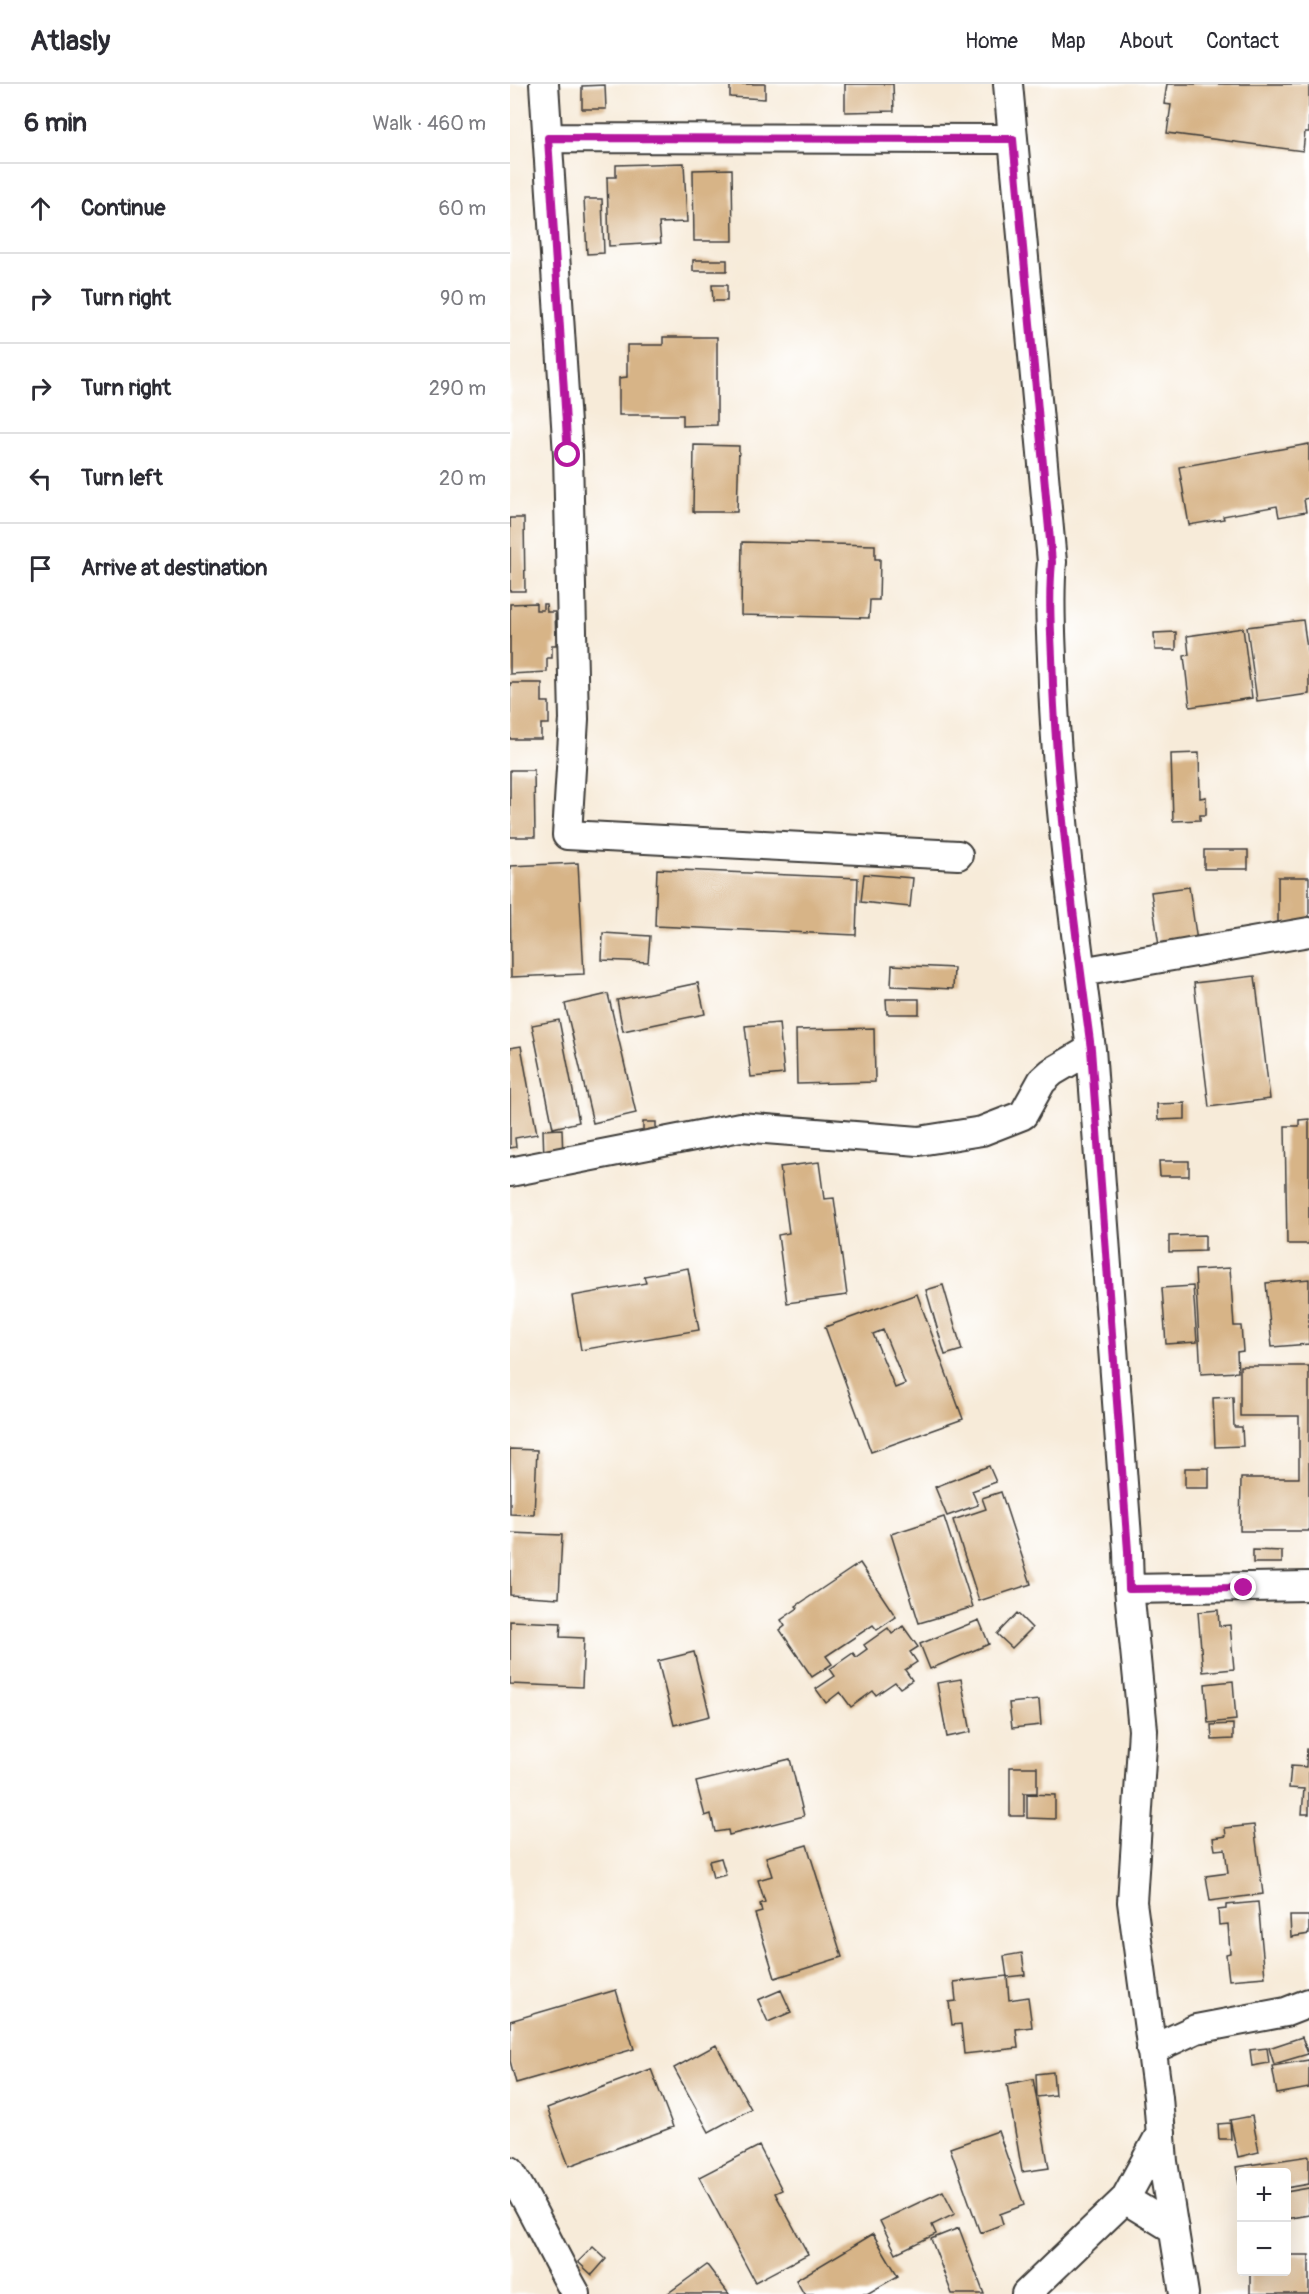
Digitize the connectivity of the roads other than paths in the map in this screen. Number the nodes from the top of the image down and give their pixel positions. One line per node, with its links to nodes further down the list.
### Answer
1 (544, 84): 3 (street)
2 (1008, 84): 4 (street)
3 (548, 138): 4 (street); 5 (street)
4 (1013, 139): 7 (street)
5 (958, 855)
6 (1309, 932): 7 (street)
7 (1081, 972): 8 (street)
8 (1091, 1049): 9 (street); 11 (street)
9 (510, 1172)
10 (1309, 1586): 11 (street)
11 (1129, 1589): 13 (street)
12 (1309, 2003): 13 (street)
13 (1151, 2050): 14 (street)
14 (1161, 2133): 16 (street); 17 (street)
15 (510, 2170): 18 (street)
16 (1125, 2199): 17 (street); 19 (street)
17 (1174, 2229): 20 (street)
18 (576, 2294)
19 (1026, 2294)
20 (1184, 2294)

